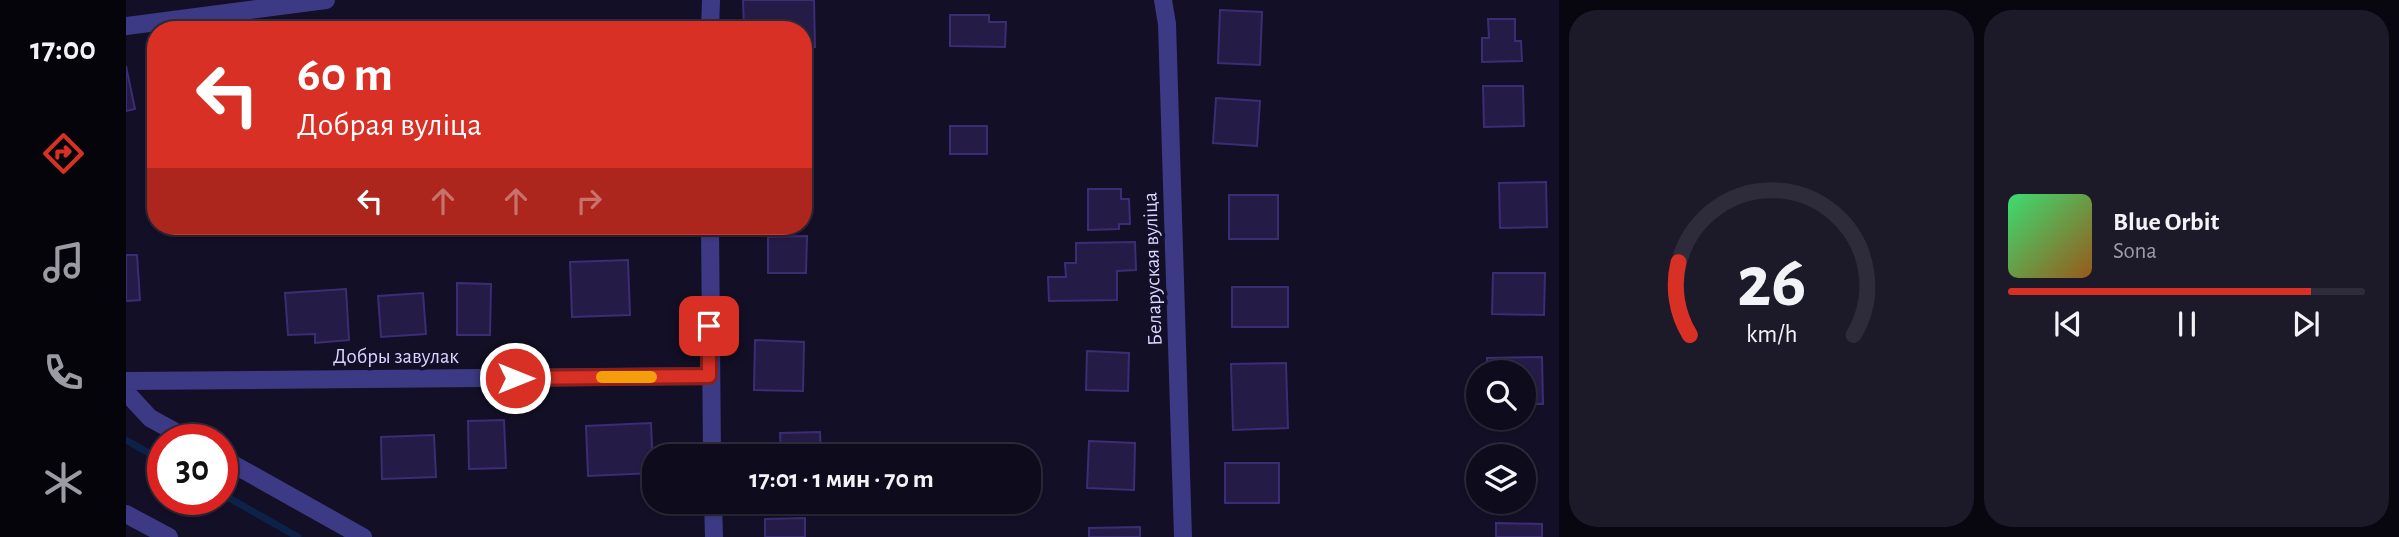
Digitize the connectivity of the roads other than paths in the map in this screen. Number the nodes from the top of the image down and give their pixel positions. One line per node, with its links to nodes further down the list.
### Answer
1 (326, 0): 4 (street)
2 (710, 0): 5 (street)
3 (1163, 0): 20 (street, Беларуская вуліца)
4 (164, 21)
5 (710, 21)
6 (147, 23): 7 (street)
7 (126, 26)
8 (710, 235): 9 (street)
9 (709, 376): 10 (street, Добры завулак); 13 (street)
10 (126, 381)
11 (126, 392): 12 (street)
12 (161, 424)
13 (712, 444)
14 (238, 467): 18 (street)
15 (126, 514): 17 (street)
16 (713, 514): 19 (street)
17 (169, 537)
18 (363, 537)
19 (714, 537)
20 (1183, 537)

